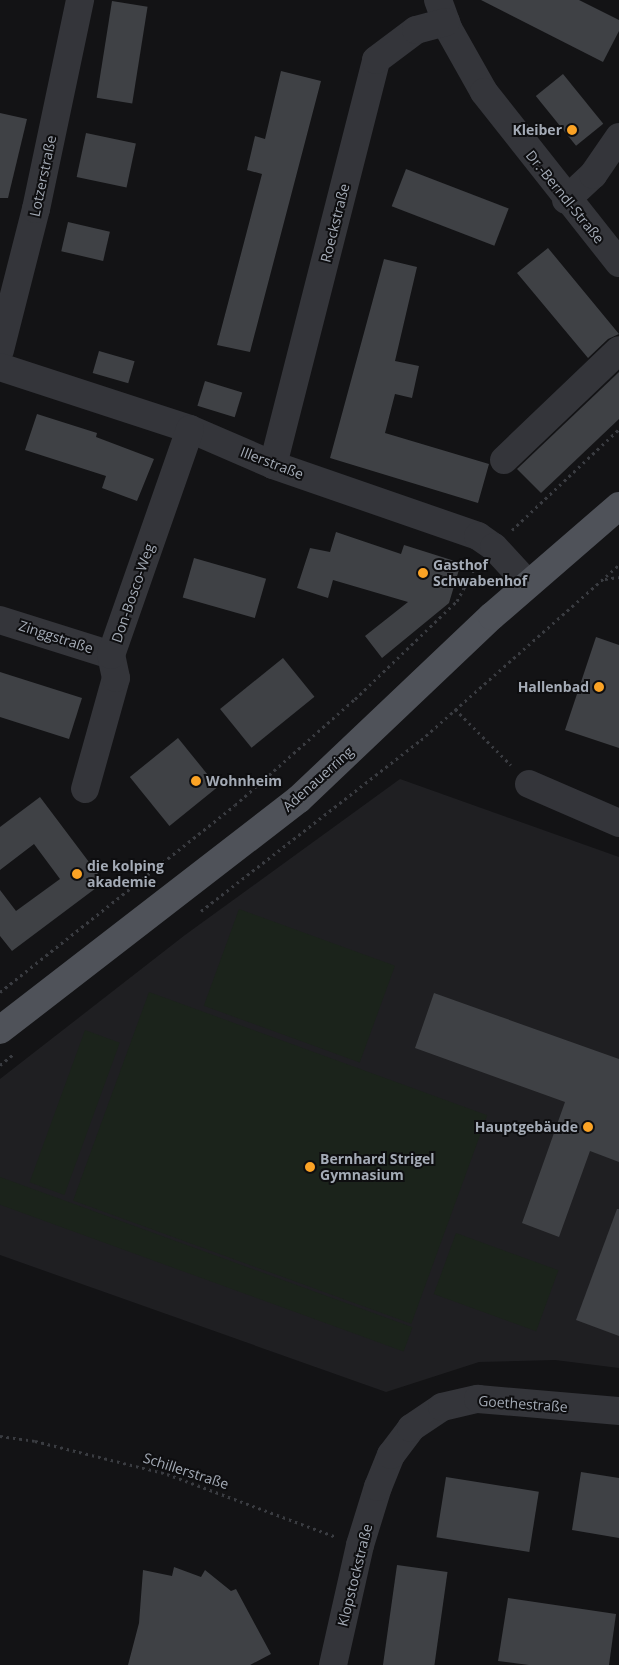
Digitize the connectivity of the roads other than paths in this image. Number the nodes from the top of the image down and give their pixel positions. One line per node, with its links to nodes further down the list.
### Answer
1 (80, 0): 6 (street, Lotzerstraße)
2 (442, 11): 4 (street, Dr.-Berndl-Straße); 11 (street, Roeckstraße)
3 (619, 137): 4 (street)
4 (566, 200): 5 (street, Dr.-Berndl-Straße)
5 (619, 263)
6 (0, 350)
7 (619, 350): 10 (street)
8 (0, 367): 9 (street, Illerstraße)
9 (190, 429): 11 (street, Illerstraße); 15 (street, Don-Bosco-Weg)
10 (504, 460)
11 (273, 465): 13 (street, Illerstraße)
12 (619, 506): 13 (main road, Adenauerring)
13 (528, 584): 19 (main road, Adenauerring)
14 (0, 620): 15 (street, Zinggstraße)
15 (111, 655): 17 (street, Don-Bosco-Weg)
16 (529, 784): 18 (street)
17 (84, 789)
18 (619, 823)
19 (0, 1030)
20 (619, 1412): 21 (street, Goethestraße)
21 (378, 1486): 22 (street, Klopstockstraße)
22 (333, 1665)

